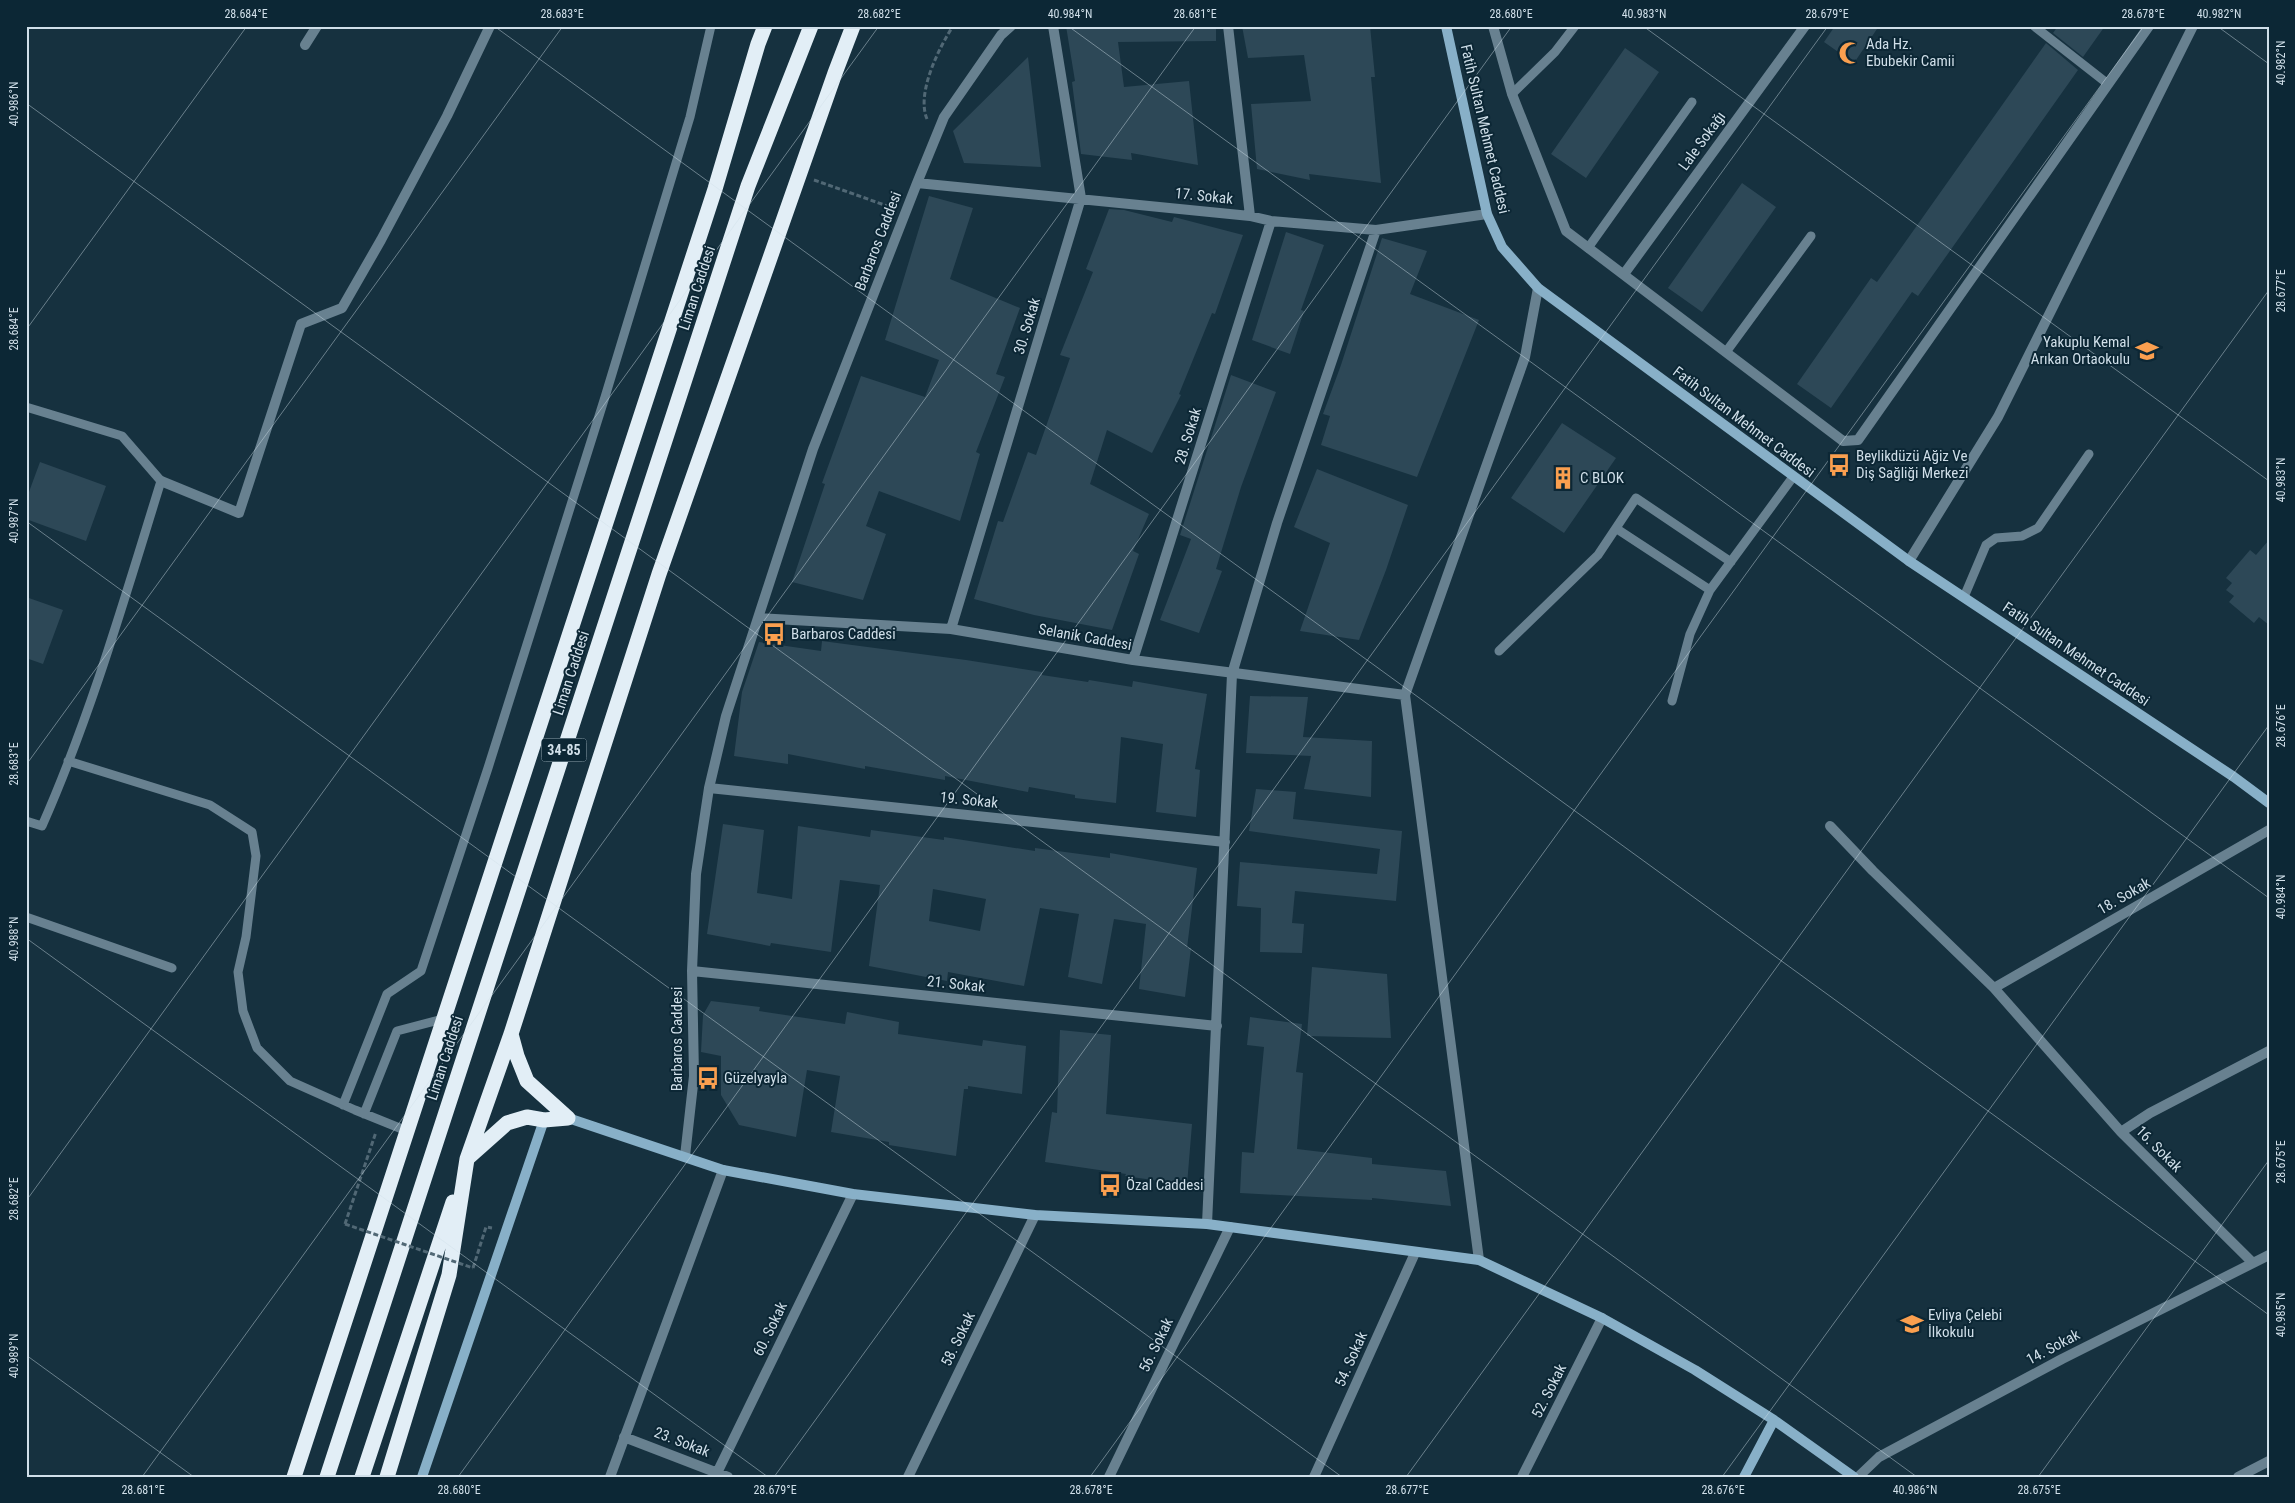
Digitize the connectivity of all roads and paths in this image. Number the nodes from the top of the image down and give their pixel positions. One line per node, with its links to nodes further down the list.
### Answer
1 (316, 26): 18 (street)
2 (490, 26): 39 (street)
3 (711, 26): 67 (lane)
4 (765, 26): 63 (highway, Liman Caddesi / 34-85)
5 (811, 26): 92 (highway, Liman Caddesi / 34-85)
6 (854, 26): 23 (highway)
7 (954, 26): 22 (path)
8 (1011, 26): 22 (street, Barbaros Caddesi)
9 (1052, 26): 25 (street, 30. Sokak)
10 (1228, 26): 28 (street)
11 (1446, 26): 27 (street, Fatih Sultan Mehmet Caddesi)
12 (1492, 26): 20 (street)
13 (1575, 26): 20 (lane)
14 (1805, 26): 33 (street, Lale Sokağı)
15 (2034, 26): 19 (lane)
16 (2149, 26): 19 (street)
17 (2193, 26): 41 (street)
18 (305, 45)
19 (2108, 84): 35 (street)
20 (1512, 94): 32 (street)
21 (1692, 102): 32 (lane)
22 (937, 135): 24 (street, Barbaros Caddesi)
23 (799, 175): 26 (path); 65 (highway)
24 (917, 183): 25 (street, 17. Sokak); 26 (street, Barbaros Caddesi)
25 (1081, 198): 28 (street, 17. Sokak); 46 (street, 30. Sokak)
26 (906, 212): 45 (street, Barbaros Caddesi)
27 (1487, 214): 30 (street, 17. Sokak); 34 (street, Fatih Sultan Mehmet Caddesi)
28 (1250, 216): 29 (street, 17. Sokak)
29 (1271, 220): 30 (street, 17. Sokak); 48 (street, 28. Sokak)
30 (1376, 230): 49 (street)
31 (1810, 236): 35 (lane)
32 (1588, 248): 33 (street)
33 (1624, 274): 35 (street)
34 (1538, 288): 38 (street, Fatih Sultan Mehmet Caddesi); 50 (street)
35 (1726, 352)
36 (26, 407): 39 (lane)
37 (2088, 454): 44 (lane)
38 (1793, 477): 41 (street, Fatih Sultan Mehmet Caddesi); 42 (lane)
39 (161, 481): 52 (lane)
40 (1617, 529): 42 (lane); 43 (lane); 47 (lane)
41 (1909, 561): 44 (street, Fatih Sultan Mehmet Caddesi)
42 (1732, 562): 43 (lane)
43 (1710, 590): 51 (lane)
44 (1964, 597): 54 (street, Fatih Sultan Mehmet Caddesi)
45 (760, 618): 46 (street, Selanik Caddesi); 53 (street, Barbaros Caddesi)
46 (951, 629): 48 (street, Selanik Caddesi)
47 (1499, 651)
48 (1133, 660): 49 (street, Selanik Caddesi)
49 (1232, 674): 50 (street, Selanik Caddesi); 58 (street)
50 (1405, 695): 84 (street)
51 (1672, 701)
52 (68, 761): 55 (lane); 67 (lane)
53 (709, 788): 58 (street, 19. Sokak); 61 (street, Barbaros Caddesi)
54 (2269, 803)
55 (26, 821)
56 (1830, 826): 62 (street)
57 (2269, 830): 62 (street, 18. Sokak)
58 (1225, 842): 64 (street)
59 (26, 917): 60 (lane)
60 (172, 968)
61 (692, 971): 64 (street, 21. Sokak); 74 (street, Barbaros Caddesi)
62 (1994, 988): 73 (street)
63 (443, 1019): 68 (lane); 72 (highway, Liman Caddesi / 34-85)
64 (1217, 1026): 79 (street)
65 (511, 1034): 69 (highway); 75 (highway)
66 (2269, 1051): 73 (street, 16. Sokak)
67 (343, 1105): 68 (lane)
68 (364, 1114): 70 (lane)
69 (568, 1118): 71 (highway); 74 (street)
70 (380, 1120): 72 (lane); 80 (path, bridge)
71 (544, 1120): 75 (highway); 95 (street)
72 (407, 1131): 91 (highway, Liman Caddesi / 34-85)
73 (2121, 1132): 85 (street, 16. Sokak)
74 (685, 1156): 76 (street)
75 (467, 1159): 93 (highway); 94 (highway)
76 (723, 1170): 77 (street); 88 (street)
77 (853, 1194): 78 (street); 90 (street, 60. Sokak)
78 (1035, 1215): 79 (street); 98 (street, 58. Sokak)
79 (1207, 1224): 81 (street)
80 (486, 1226)
81 (1230, 1227): 82 (street); 99 (street, 56. Sokak)
82 (1414, 1253): 84 (street); 100 (street, 54. Sokak)
83 (2269, 1255): 85 (street, 14. Sokak)
84 (1479, 1260): 86 (street)
85 (2253, 1263): 103 (street, 14. Sokak)
86 (1602, 1318): 87 (street); 101 (street, 52. Sokak)
87 (1774, 1420): 102 (street); 103 (street)
88 (624, 1436): 90 (street, 23. Sokak); 96 (street)
89 (2269, 1460): 104 (street)
90 (716, 1474): 97 (street, 23. Sokak)
91 (294, 1477)
92 (328, 1477)
93 (362, 1477)
94 (387, 1477)
95 (422, 1477)
96 (610, 1477)
97 (728, 1477)
98 (908, 1477)
99 (1109, 1477)
100 (1314, 1477)
101 (1522, 1477)
102 (1744, 1477)
103 (1856, 1477)
104 (2238, 1477)

